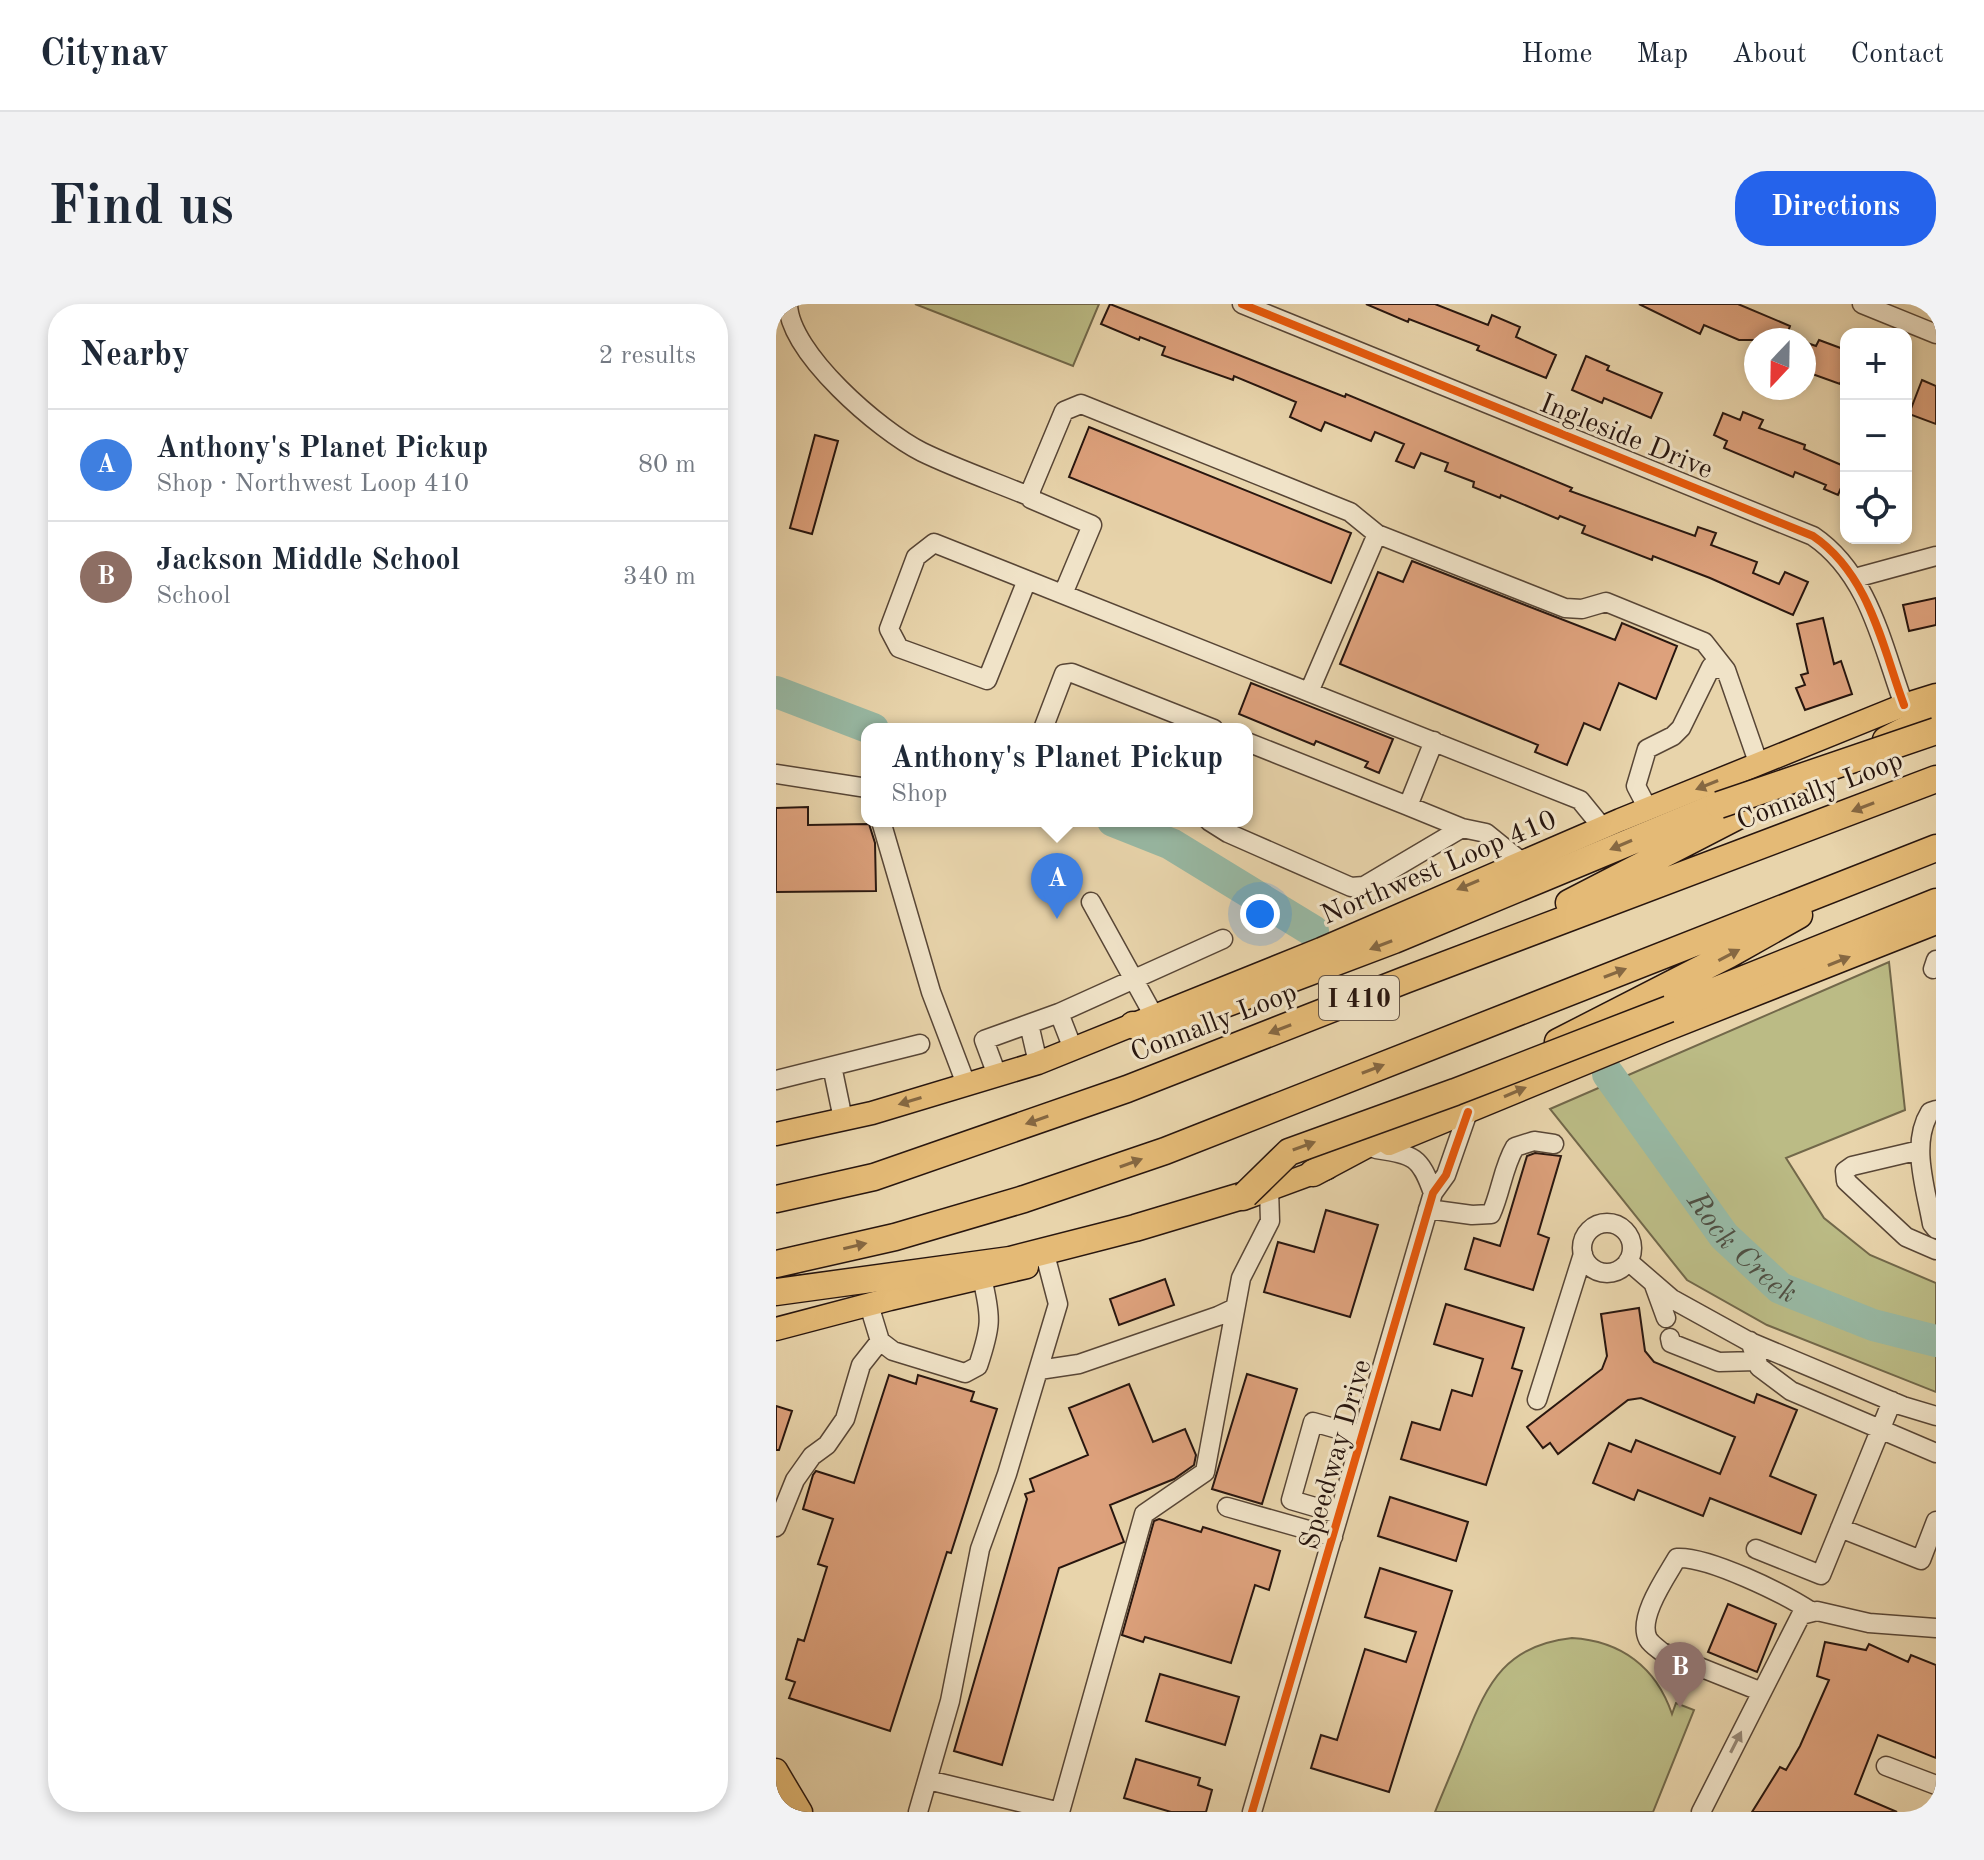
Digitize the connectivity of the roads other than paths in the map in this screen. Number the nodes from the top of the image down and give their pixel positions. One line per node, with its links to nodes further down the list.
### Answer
1 (788, 304): 5 (street)
2 (1242, 304): 8 (street, Ingleside Drive)
3 (1862, 304): 4 (street)
4 (1936, 334)
5 (1031, 497): 6 (street); 10 (street)
6 (1377, 534): 11 (street); 12 (street)
7 (1936, 556): 8 (street)
8 (1855, 578): 14 (street, Ingleside Drive)
9 (1027, 580): 9 (street); 10 (street)
10 (1063, 594): 12 (street)
11 (1726, 670): 21 (street); 26 (street)
12 (1309, 692): 19 (street)
13 (1936, 695): 14 (main road, Northwest Loop 410)
14 (1904, 705): 21 (main road, Northwest Loop 410)
15 (1936, 714): 38 (highway)
16 (1045, 723): 17 (street)
17 (1199, 723)
18 (1936, 731): 41 (highway, one-way to 41, bridge)
19 (1434, 741): 25 (street); 29 (street)
20 (1253, 744): 25 (street)
21 (1759, 765): 26 (main road, Northwest Loop 410, one-way to 26)
22 (776, 774): 24 (street)
23 (1936, 779): 38 (highway, Connally Loop / I 410, one-way to 38)
24 (861, 787)
25 (1408, 806): 30 (street)
26 (1648, 809): 29 (main road, Northwest Loop 410)
27 (883, 827): 49 (street)
28 (1218, 827): 30 (street)
29 (1602, 827): 32 (main road, Northwest Loop 410)
30 (1462, 828): 32 (street)
31 (1936, 848): 33 (highway, I 410)
32 (1522, 862): 41 (main road, Northwest Loop 410, one-way to 41)
33 (1883, 868): 57 (highway, one-way to 33); 66 (highway, I 410, one-way to 33)
34 (1091, 902): 39 (street)
35 (1936, 902): 58 (highway, one-way to 35, bridge)
36 (1936, 923): 51 (main road, one-way to 36)
37 (1223, 939): 39 (street)
38 (1452, 962): 59 (highway, Connally Loop / I 410, one-way to 59)
39 (1134, 981): 40 (street); 41 (street)
40 (1059, 1013): 42 (street); 44 (street)
41 (1143, 1020): 44 (main road, Northwest Loop 410)
42 (1029, 1024): 45 (street); 47 (street)
43 (920, 1044): 46 (street)
44 (1073, 1049): 45 (main road, Northwest Loop 410)
45 (1038, 1063): 47 (main road, Northwest Loop 410)
46 (832, 1066): 48 (street); 52 (street)
47 (997, 1075): 49 (main road, Northwest Loop 410)
48 (776, 1080)
49 (966, 1084): 52 (main road, Northwest Loop 410, one-way to 52)
50 (1936, 1110): 56 (street)
51 (1468, 1112): 55 (main road); 60 (street, Speedway Drive)
52 (843, 1119): 53 (main road, Northwest Loop 410)
53 (776, 1134)
54 (1554, 1144): 60 (street)
55 (1376, 1149): 57 (main road); 60 (street)
56 (1920, 1150): 61 (street); 62 (street)
57 (1313, 1173): 58 (main road)
58 (1257, 1192): 65 (main road); 69 (highway); 71 (street)
59 (776, 1199)
60 (1431, 1201): 83 (street, Speedway Drive)
61 (1936, 1229)
62 (1936, 1250)
63 (1583, 1254): 64 (street); 64 (street); 79 (street)
64 (1628, 1261): 68 (street)
65 (1047, 1262): 67 (main road); 78 (street)
66 (776, 1264)
67 (982, 1278): 70 (main road); 75 (street)
68 (1653, 1282): 72 (street); 76 (street)
69 (776, 1292)
70 (869, 1305): 73 (main road); 75 (street)
71 (1235, 1308): 78 (street); 101 (street)
72 (1666, 1318)
73 (776, 1329)
74 (1670, 1338): 77 (street)
75 (880, 1341): 88 (street)
76 (1750, 1341): 77 (street); 80 (street)
77 (1757, 1361): 82 (street)
78 (1039, 1370): 97 (street)
79 (1537, 1400)
80 (1892, 1401): 81 (street); 82 (street)
81 (1936, 1416)
82 (1880, 1431): 84 (street); 89 (street)
83 (1362, 1436): 86 (street, Speedway Drive); 86 (street)
84 (1936, 1453)
85 (1227, 1507): 90 (street)
86 (1339, 1514): 90 (street, Speedway Drive)
87 (1936, 1521): 89 (street)
88 (776, 1527)
89 (1840, 1528): 91 (street)
90 (1333, 1537): 102 (street, Speedway Drive)
91 (1756, 1549)
92 (1812, 1612): 93 (street); 94 (street); 94 (street)
93 (1936, 1628)
94 (1762, 1692): 103 (street, one-way to 94)
95 (1886, 1766): 98 (street)
96 (776, 1770): 99 (main road)
97 (928, 1780): 100 (street); 101 (street)
98 (1936, 1785)
99 (801, 1812)
100 (918, 1812)
101 (1060, 1812)
102 (1252, 1812)
103 (1701, 1812)

